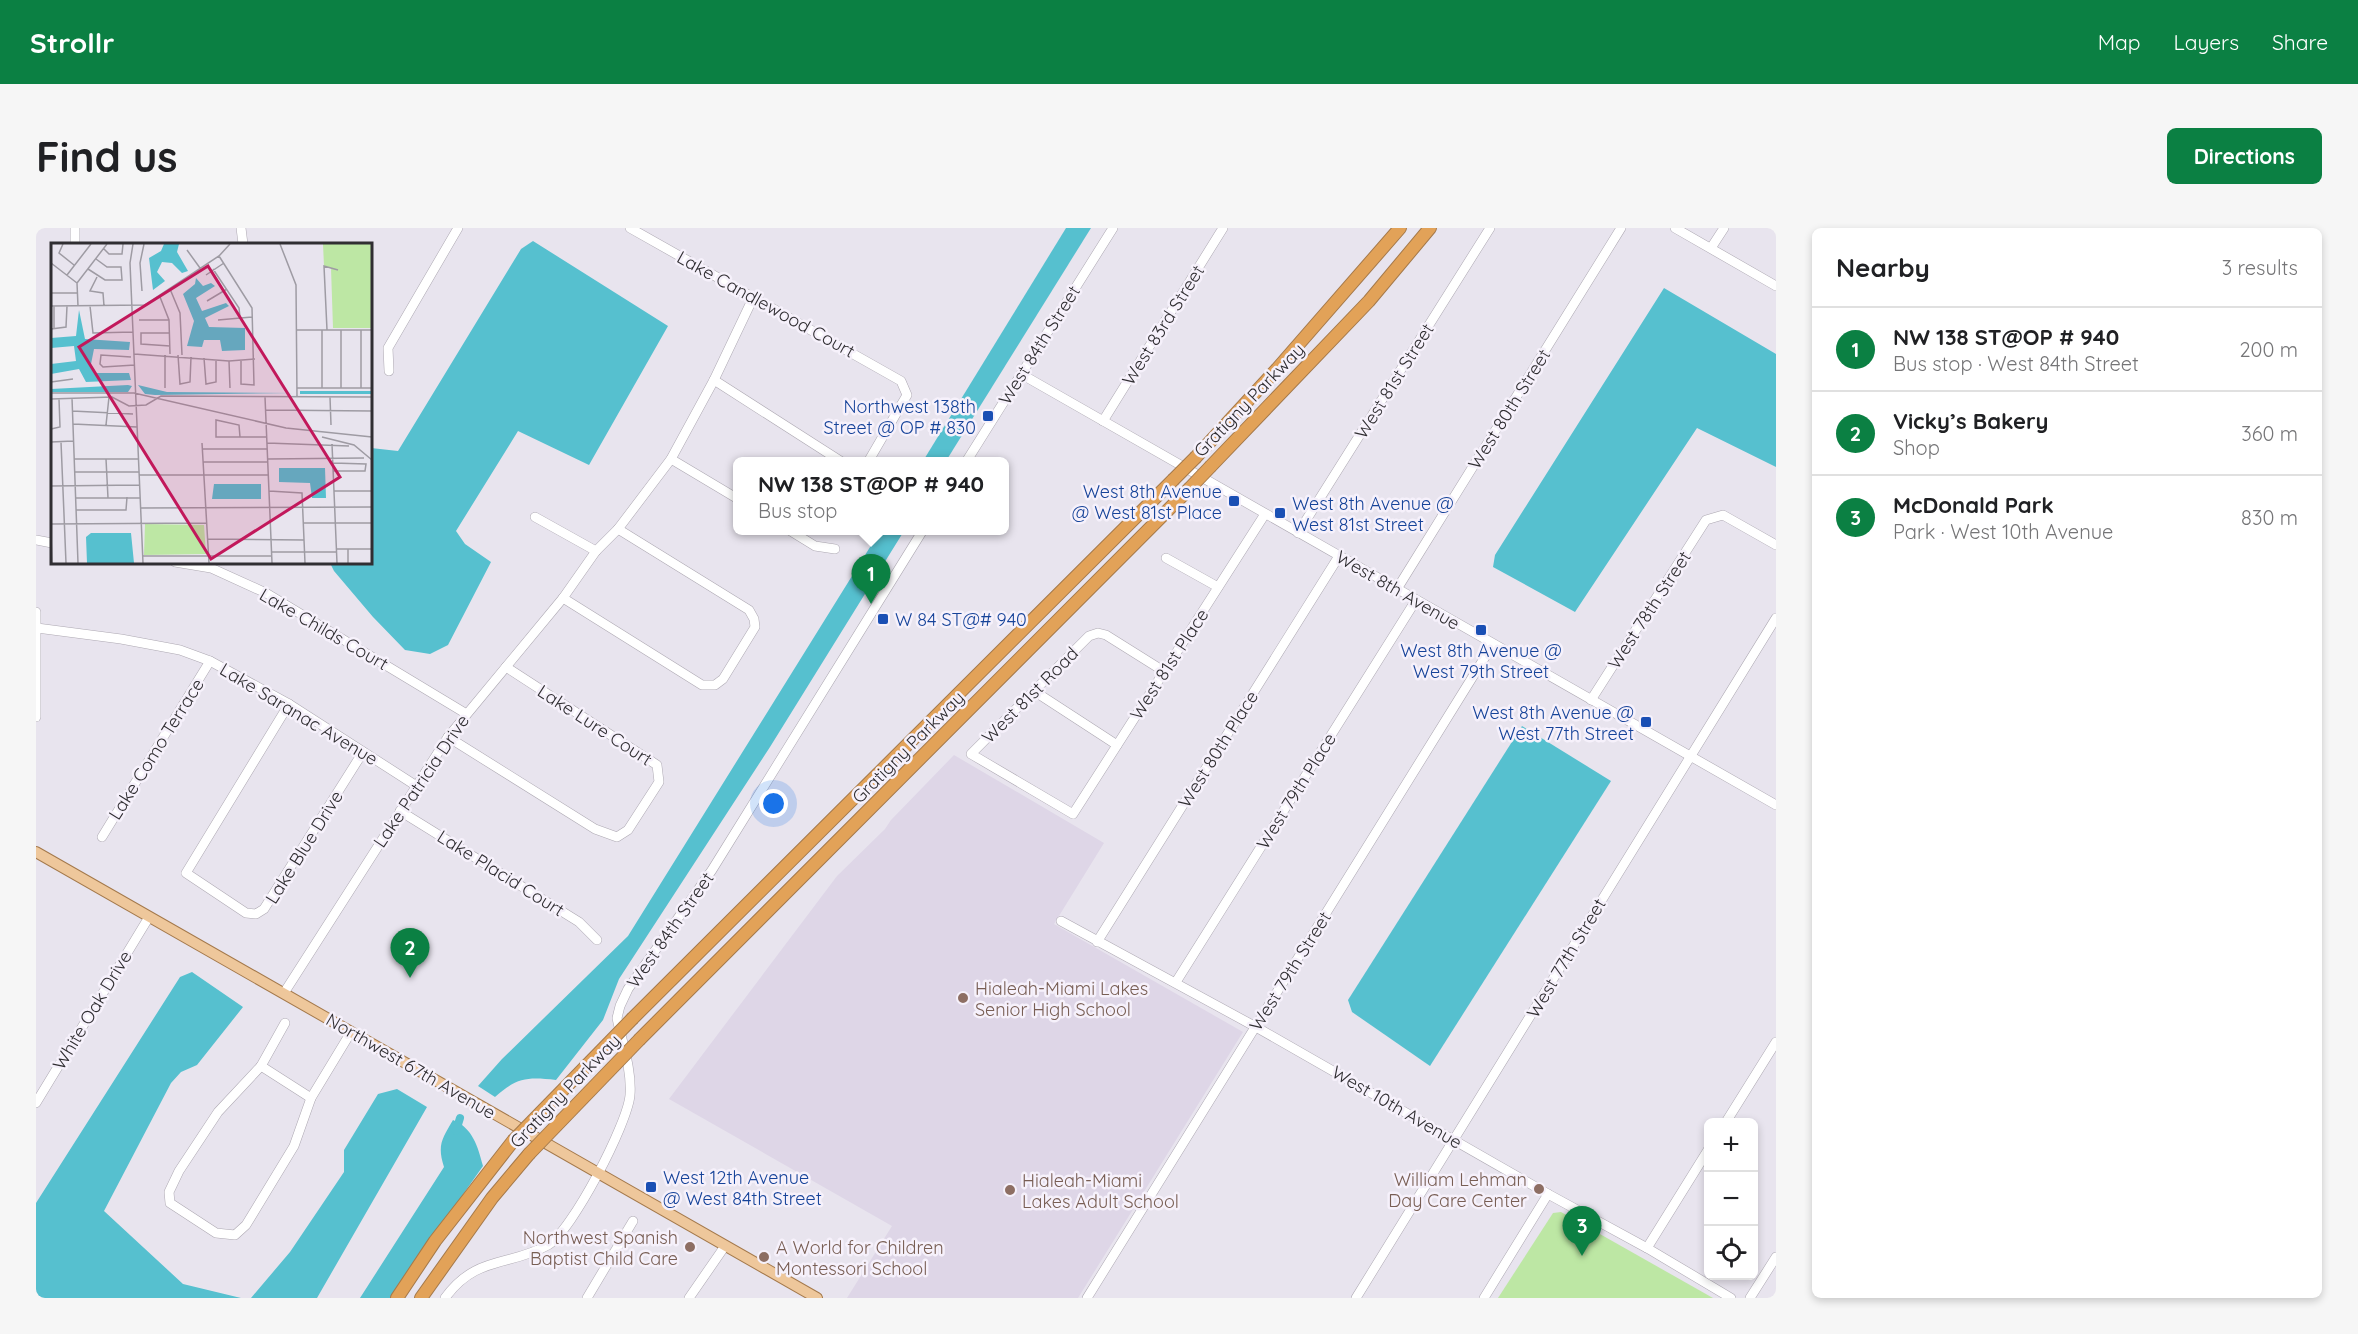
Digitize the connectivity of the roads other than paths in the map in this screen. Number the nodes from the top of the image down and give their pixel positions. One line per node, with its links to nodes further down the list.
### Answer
1 (241, 228): 12 (street)
2 (630, 228): 15 (street, Lake Candlewood Court)
3 (1113, 228): 17 (street, West 84th Street)
4 (1223, 228): 19 (street, West 83rd Street)
5 (1401, 228): 87 (highway, Gratigny Parkway, bridge)
6 (1430, 228): 88 (highway, Gratigny Parkway, bridge)
7 (1490, 228): 28 (street, West 81st Street)
8 (1621, 228): 40 (street, West 80th Street)
9 (1675, 228): 13 (street)
10 (1724, 228): 13 (street)
11 (455, 229): 16 (street)
12 (243, 243)
13 (1711, 248): 14 (street)
14 (1776, 286)
15 (754, 296): 18 (street, Lake Patricia Drive); 21 (street, Lake Candlewood Court)
16 (389, 371)
17 (1021, 374): 19 (street, West 8th Avenue); 22 (street, West 84th Street)
18 (714, 380): 20 (street); 23 (street, Lake Patricia Drive)
19 (1103, 421): 25 (street, West 8th Avenue)
20 (834, 457)
21 (871, 457)
22 (969, 457)
23 (671, 459): 24 (street); 27 (street, Lake Patricia Drive)
24 (733, 496)
25 (1265, 514): 28 (street, West 8th Avenue); 39 (street, West 81st Place)
26 (535, 517): 35 (street)
27 (618, 529): 35 (street, Lake Patricia Drive); 41 (street)
28 (1298, 533): 36 (street, West 8th Avenue)
29 (796, 535): 34 (street)
30 (921, 535): 81 (street, West 84th Street)
31 (36, 540): 32 (street)
32 (51, 543)
33 (1776, 545): 51 (street, West 78th Street)
34 (835, 549)
35 (596, 551): 41 (street, Lake Patricia Drive)
36 (1339, 556): 40 (street, West 8th Avenue); 68 (street, West 80th Place)
37 (1166, 558): 39 (street)
38 (187, 564): 53 (street, Lake Childs Court)
39 (1218, 587): 49 (street, West 81st Place)
40 (1397, 589): 42 (street, West 8th Avenue)
41 (562, 598): 48 (street, Lake Patricia Drive)
42 (1416, 600): 46 (street, West 8th Avenue); 69 (street, West 79th Place)
43 (36, 612): 45 (street)
44 (1776, 618): 58 (street, West 77th Street)
45 (37, 628): 47 (street, Lake Saranac Avenue); 54 (street)
46 (1493, 644): 51 (street, West 8th Avenue); 72 (street, West 79th Street)
47 (210, 661): 52 (street, Lake Saranac Avenue); 63 (street, Lake Como Terrace)
48 (506, 667): 53 (street, Lake Patricia Drive); 55 (street, Lake Lure Court)
49 (1165, 672): 50 (street, West 81st Road); 56 (street, West 81st Place)
50 (1034, 691): 56 (street); 62 (street, West 81st Road)
51 (1591, 700): 58 (street, West 8th Avenue)
52 (290, 704): 57 (street, Lake Saranac Avenue); 57 (street, Lake Blue Drive)
53 (465, 713): 55 (street, Lake Patricia Drive)
54 (36, 717)
55 (448, 737): 59 (street, Lake Patricia Drive)
56 (1117, 745): 62 (street, West 81st Place)
57 (363, 752): 59 (street, Lake Saranac Avenue)
58 (1690, 756): 60 (street, West 8th Avenue); 79 (street, West 77th Street)
59 (415, 785): 61 (street, Lake Patricia Drive)
60 (1776, 805)
61 (400, 811): 67 (street, Lake Placid Court); 70 (street, Lake Patricia Drive)
62 (1073, 814)
63 (102, 837)
64 (36, 852): 65 (main road, Northwest 67th Avenue)
65 (149, 917): 70 (main road, Northwest 67th Avenue); 77 (street, White Oak Drive)
66 (1061, 921): 68 (street, West 10th Avenue)
67 (597, 940)
68 (1097, 942): 69 (street, West 10th Avenue)
69 (1176, 982): 72 (street, West 10th Avenue)
70 (284, 993): 73 (main road, Northwest 67th Avenue)
71 (285, 1023): 75 (street)
72 (1256, 1027): 79 (street, West 10th Avenue); 93 (street, West 79th Street)
73 (351, 1032): 76 (street); 81 (main road, Northwest 67th Avenue)
74 (1776, 1042): 78 (street)
75 (261, 1066): 76 (street); 76 (street)
76 (311, 1098)
77 (36, 1103)
78 (1728, 1118)
79 (1455, 1140): 82 (street, West 10th Avenue); 94 (street, West 77th Street)
80 (1704, 1156): 85 (street)
81 (598, 1172): 84 (main road, Northwest 67th Avenue); 89 (street, West 84th Street)
82 (1548, 1194): 85 (street, West 10th Avenue); 95 (street)
83 (633, 1221): 90 (street)
84 (725, 1246): 91 (street); 92 (main road, Northwest 67th Avenue)
85 (1647, 1248): 96 (street, West 10th Avenue)
86 (1776, 1257): 97 (street)
87 (397, 1298)
88 (421, 1298)
89 (445, 1298)
90 (587, 1298)
91 (689, 1298)
92 (817, 1298)
93 (1086, 1298)
94 (1356, 1298)
95 (1484, 1298)
96 (1731, 1298)
97 (1750, 1298)

